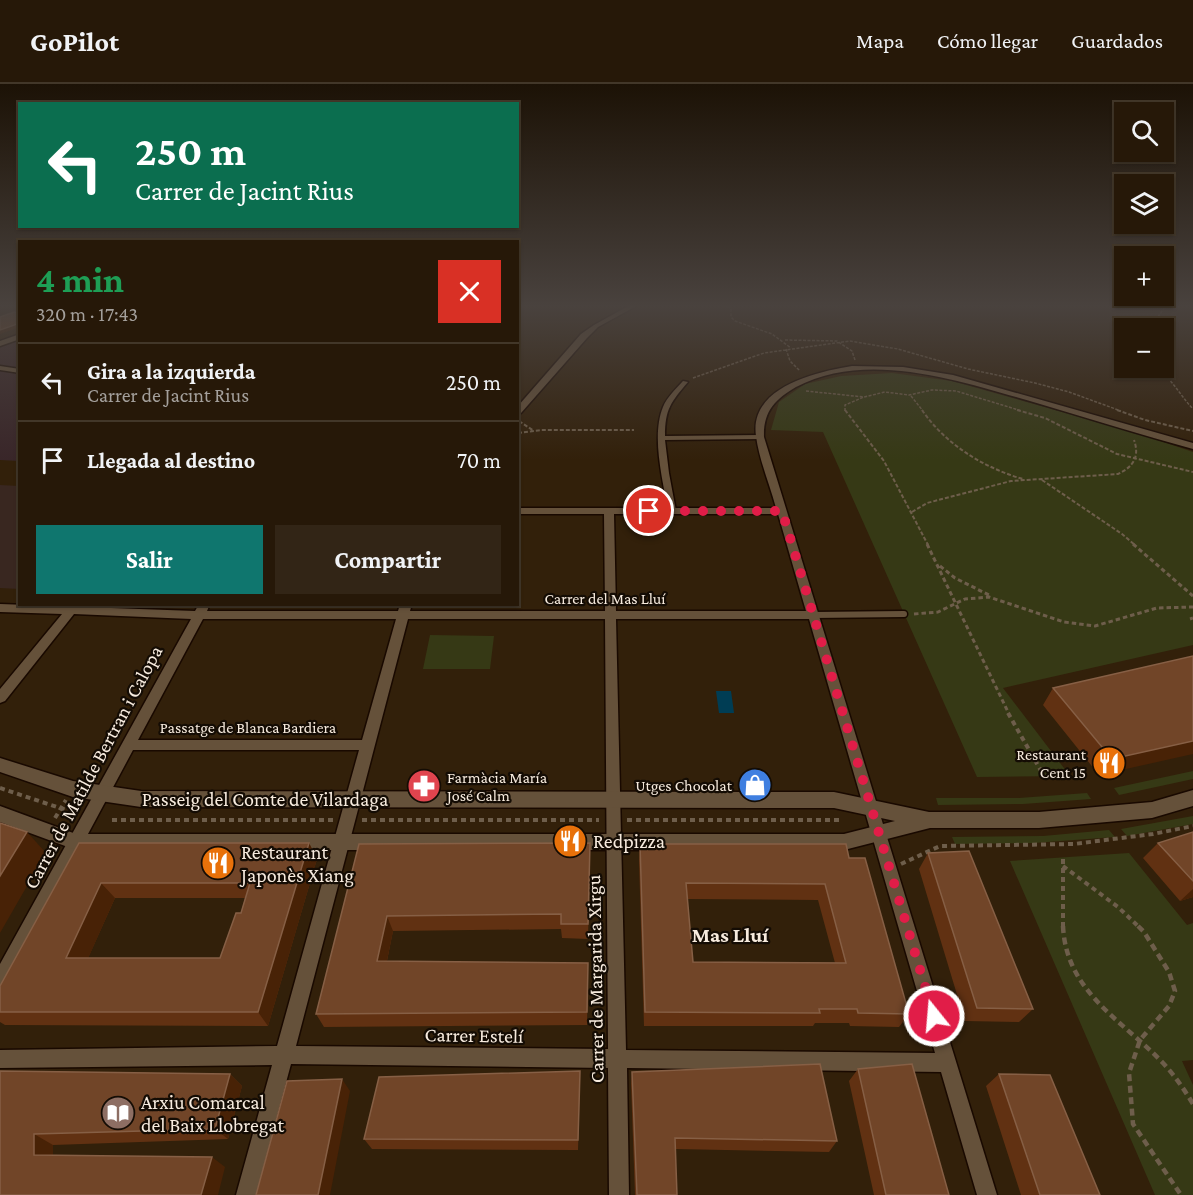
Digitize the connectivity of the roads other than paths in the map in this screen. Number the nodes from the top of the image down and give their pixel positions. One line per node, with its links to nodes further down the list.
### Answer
1 (567, 356): 5 (street)
2 (0, 368): 3 (street)
3 (18, 371)
4 (685, 382): 7 (street)
5 (519, 410)
6 (760, 437): 7 (street); 8 (street); 12 (street)
7 (663, 438): 11 (street)
8 (1193, 446)
9 (519, 511): 10 (street)
10 (609, 511): 11 (street); 18 (street, Carrer de Margarida Xirgu)
11 (672, 511): 12 (street)
12 (782, 511): 19 (street)
13 (0, 608): 16 (street, Carrer del Mas Lluí)
14 (202, 610): 15 (street, Carrer del Mas Lluí); 16 (street, Carrer del Mas Lluí); 21 (street, Carrer de Matilde Bertran i Calopa)
15 (404, 610): 18 (street, Carrer del Mas Lluí); 22 (street)
16 (71, 611): 20 (street)
17 (904, 614): 19 (lane)
18 (610, 615): 19 (street, Carrer del Mas Lluí); 27 (street, Carrer de Margarida Xirgu)
19 (813, 615): 28 (street)
20 (0, 698)
21 (128, 745): 22 (street, Passatge de Blanca Bardiera); 24 (street, Carrer de Matilde Bertran i Calopa)
22 (368, 745): 26 (street)
23 (0, 765): 24 (street, Passeig del Comte de Vilardaga)
24 (102, 795): 26 (street, Passeig del Comte de Vilardaga); 32 (street, Carrer de Matilde Bertran i Calopa)
25 (1193, 798): 30 (street, Passeig del Comte de Vilardaga)
26 (353, 800): 27 (street, Passeig del Comte de Vilardaga); 33 (street)
27 (614, 800): 28 (street, Passeig del Comte de Vilardaga); 34 (street, Carrer de Margarida Xirgu)
28 (871, 808): 30 (street, Passeig del Comte de Vilardaga); 31 (street)
29 (0, 814): 32 (street, Passeig del Comte de Vilardaga)
30 (929, 820): 31 (street, Passeig del Comte de Vilardaga)
31 (879, 833): 34 (street, Passeig del Comte de Vilardaga); 39 (street)
32 (76, 842): 33 (street, Passeig del Comte de Vilardaga); 35 (street, Carrer de Matilde Bertran i Calopa)
33 (342, 842): 34 (street, Passeig del Comte de Vilardaga); 36 (street)
34 (614, 842): 38 (street, Carrer de Margarida Xirgu)
35 (0, 981)
36 (284, 1055): 37 (street, Carrer Estelí); 38 (street, Carrer Estelí); 40 (street)
37 (0, 1059)
38 (617, 1059): 39 (street, Carrer Estelí); 41 (street, Carrer de Margarida Xirgu)
39 (948, 1063): 42 (street)
40 (246, 1195)
41 (619, 1195)
42 (987, 1195)

